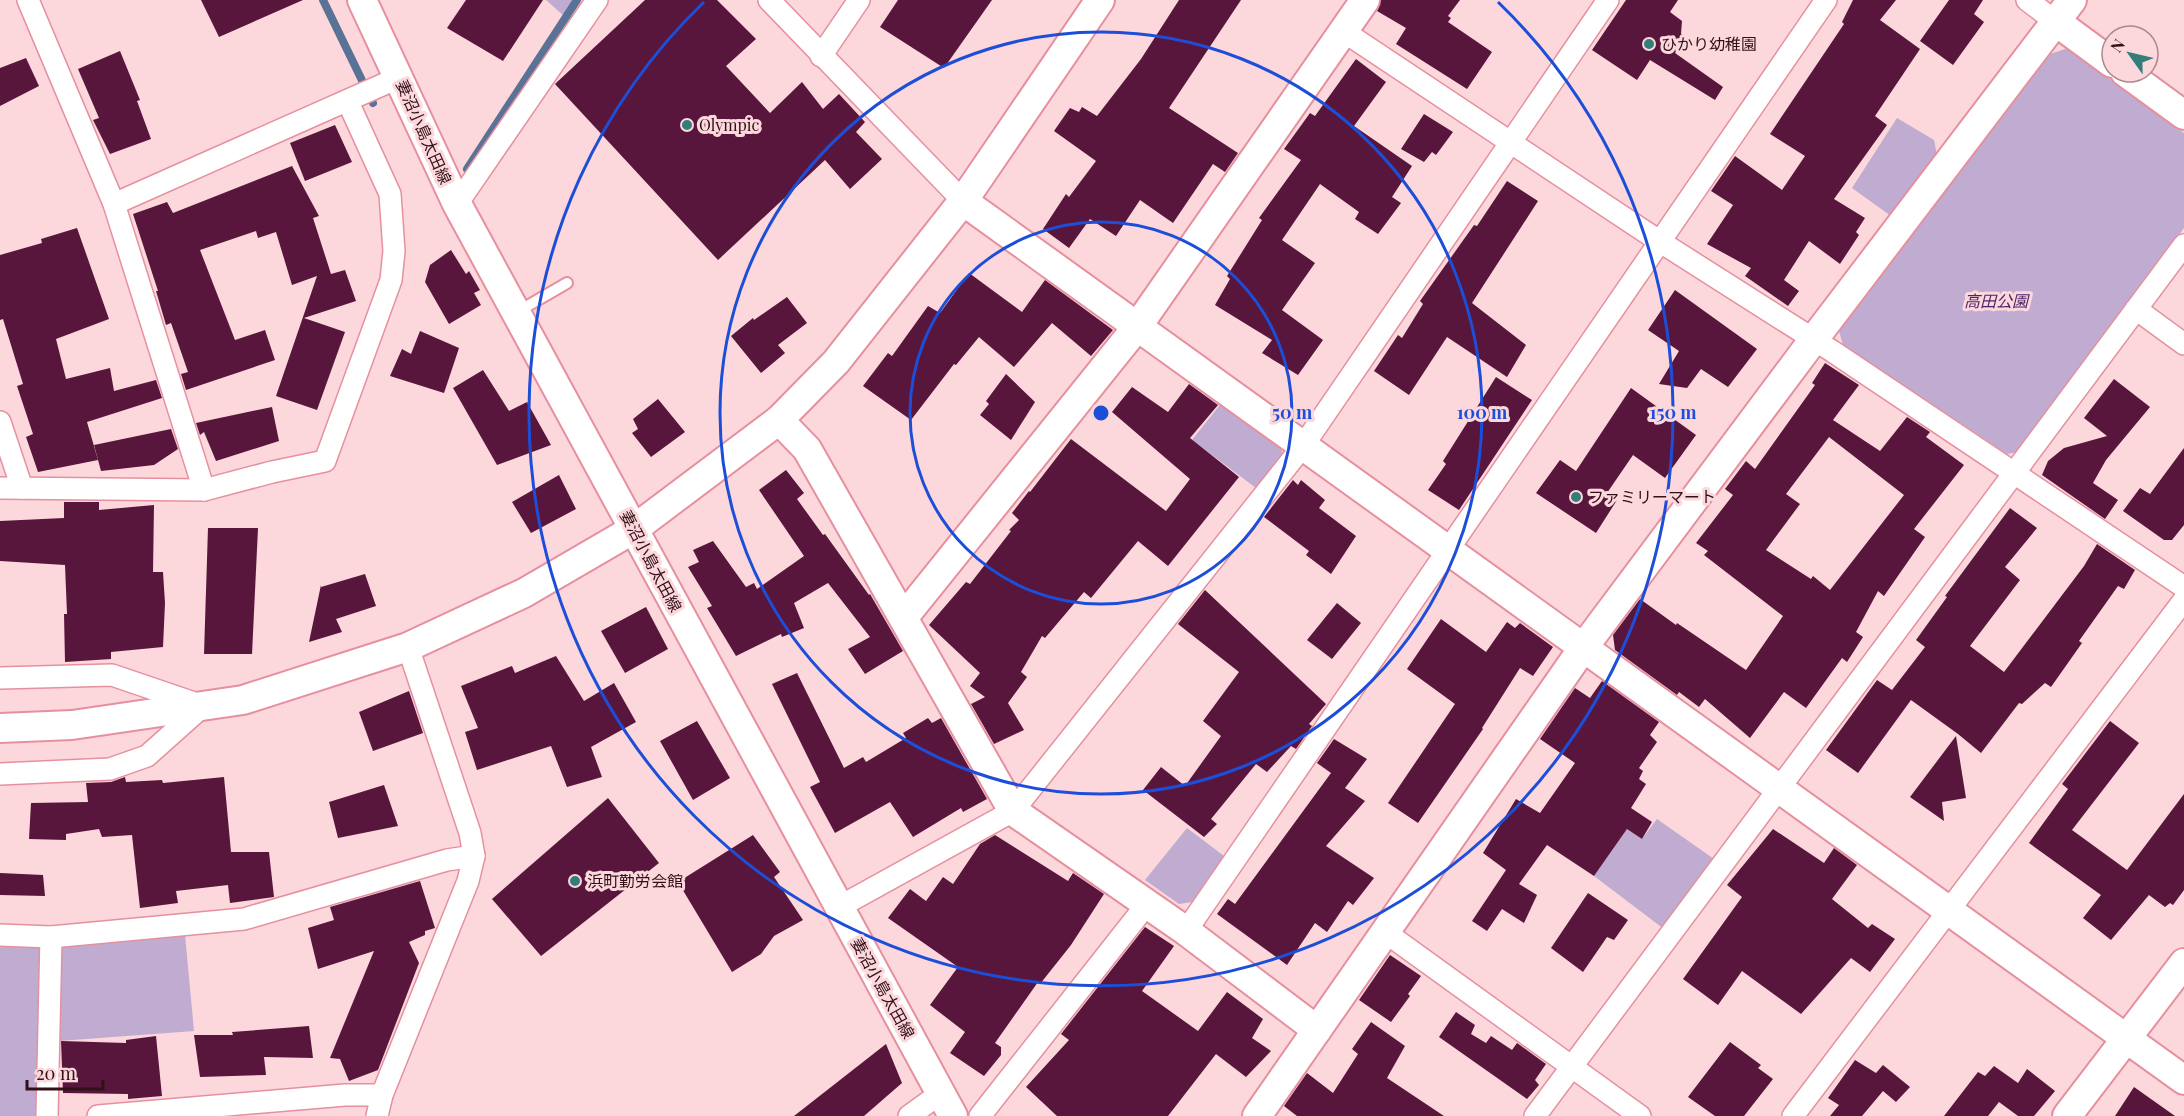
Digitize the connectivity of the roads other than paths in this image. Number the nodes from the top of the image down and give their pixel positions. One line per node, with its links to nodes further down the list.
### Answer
1 (28, 0): 21 (street)
2 (362, 0): 15 (street, 妻沼小島太田線)
3 (597, 0): 22 (street)
4 (769, 0): 14 (street)
5 (859, 0): 14 (street)
6 (1100, 0): 20 (street)
7 (1365, 0): 12 (street)
8 (1608, 0): 19 (street)
9 (1826, 0): 23 (street)
10 (2027, 0): 11 (street)
11 (2064, 10): 13 (street); 29 (street)
12 (1343, 31): 19 (street); 28 (street)
13 (2100, 50)
14 (821, 56): 20 (street)
15 (390, 81): 17 (street); 22 (street, 妻沼小島太田線)
16 (2141, 84): 18 (street)
17 (353, 99): 21 (street); 37 (street)
18 (2184, 115)
19 (1511, 142): 23 (street); 33 (street)
20 (963, 201): 28 (street); 31 (street)
21 (114, 204): 37 (street)
22 (457, 204): 27 (street, 妻沼小島太田線)
23 (1659, 241): 29 (street); 39 (street)
24 (2184, 245): 26 (street)
25 (567, 283): 27 (lane)
26 (2136, 309): 30 (street); 34 (street)
27 (517, 312): 38 (street, 妻沼小島太田線)
28 (1137, 327): 33 (street); 42 (street)
29 (1814, 339): 34 (street); 44 (street)
30 (2184, 344)
31 (779, 420): 38 (street); 42 (street)
32 (0, 422): 36 (street)
33 (1303, 446): 39 (street); 50 (street)
34 (2015, 474): 40 (street); 49 (street)
35 (0, 488): 36 (street)
36 (22, 488): 37 (street)
37 (204, 490)
38 (634, 529): 43 (street); 53 (street, 妻沼小島太田線)
39 (1447, 549): 44 (street); 55 (street)
40 (2184, 587)
41 (2184, 600): 54 (street)
42 (904, 617): 50 (street)
43 (408, 647): 46 (street); 51 (street)
44 (1583, 648): 49 (street); 56 (street)
45 (0, 678): 46 (street)
46 (203, 706): 47 (street); 48 (street)
47 (0, 728)
48 (0, 774)
49 (1779, 789): 54 (street); 62 (street)
50 (1013, 811): 52 (street); 53 (street)
51 (474, 856): 58 (street); 64 (street)
52 (1147, 904): 55 (street); 70 (street)
53 (839, 907): 65 (street, 妻沼小島太田線)
54 (1948, 910): 61 (street); 74 (street)
55 (1186, 931): 60 (street)
56 (1385, 932): 60 (street); 62 (street)
57 (0, 936): 58 (street)
58 (51, 938): 66 (street)
59 (2184, 963): 61 (street)
60 (1317, 1030): 71 (street)
61 (2127, 1039): 63 (street); 75 (street)
62 (1571, 1067): 72 (street); 73 (street)
63 (2184, 1080)
64 (382, 1095): 67 (street); 68 (street)
65 (947, 1105): 69 (street)
66 (48, 1116)
67 (98, 1116)
68 (377, 1116)
69 (909, 1116)
70 (980, 1116)
71 (1257, 1116)
72 (1535, 1116)
73 (1640, 1116)
74 (1793, 1116)
75 (2067, 1116)

